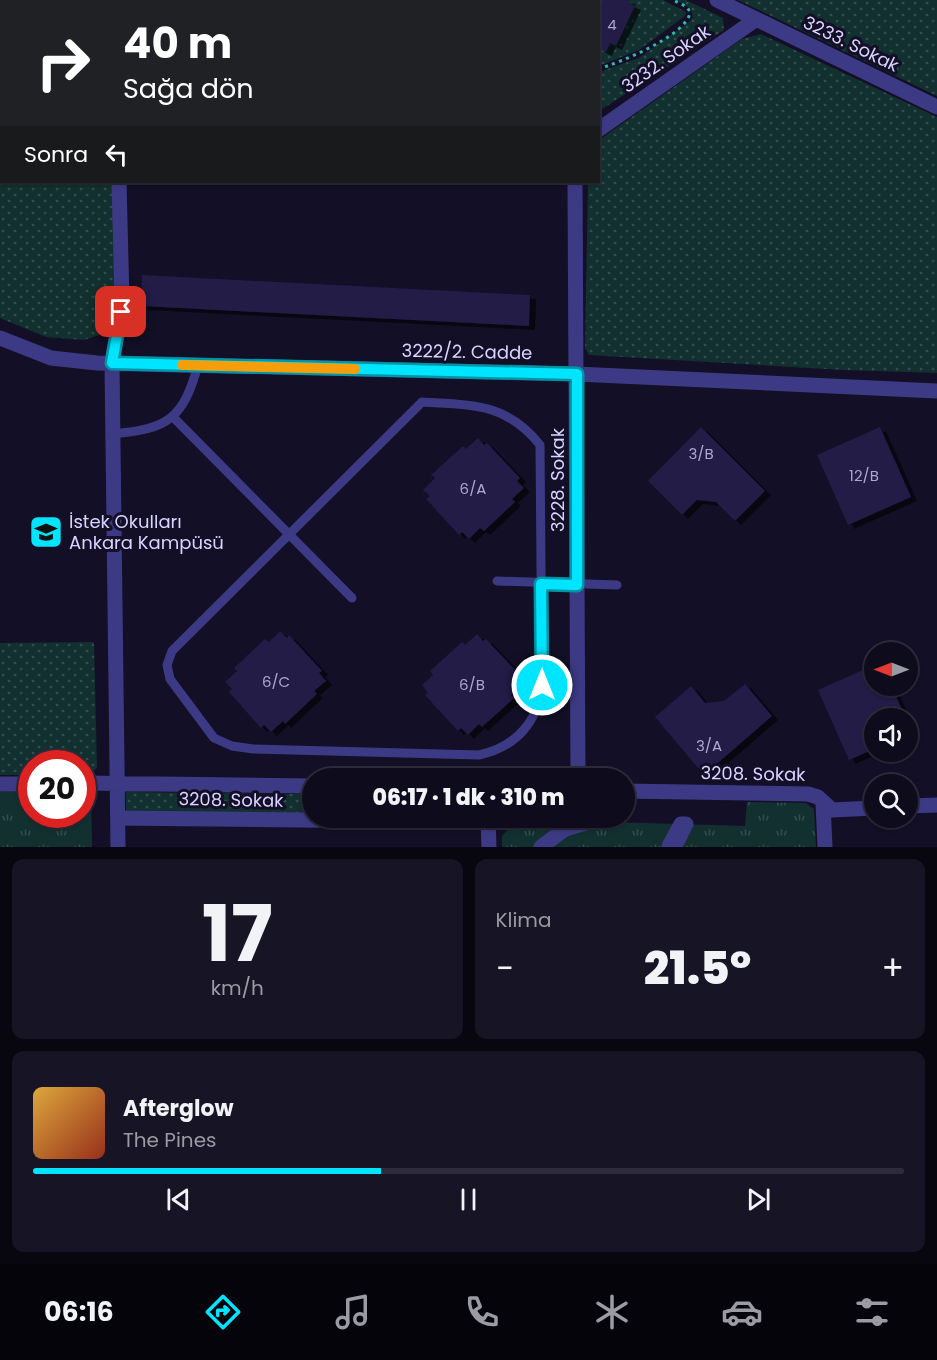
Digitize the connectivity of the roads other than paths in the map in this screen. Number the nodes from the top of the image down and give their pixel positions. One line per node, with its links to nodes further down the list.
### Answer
1 (717, 0): 2 (street, 3233. Sokak)
2 (755, 20): 3 (street, 3233. Sokak); 4 (street, 3232. Sokak)
3 (937, 107)
4 (600, 129)
5 (119, 183): 8 (street)
6 (576, 183): 10 (street, 3228. Sokak)
7 (0, 338): 8 (street, 3222/2. Cadde)
8 (112, 363): 9 (street, 3222/2. Cadde); 13 (street)
9 (198, 365): 10 (street, 3222/2. Cadde); 12 (lane)
10 (577, 374): 11 (street, 3222/2. Cadde); 17 (street, 3228. Sokak)
11 (937, 391)
12 (174, 418): 13 (lane); 14 (lane)
13 (113, 434): 22 (street)
14 (289, 534): 16 (lane); 16 (lane); 19 (lane)
15 (497, 581): 16 (lane)
16 (541, 584): 17 (lane)
17 (577, 585): 18 (lane); 20 (street, 3228. Sokak)
18 (617, 585)
19 (352, 598)
20 (578, 768)
21 (96, 783): 22 (street, 3208. Sokak)
22 (117, 783): 25 (street, 3208. Sokak); 31 (street)
23 (0, 784): 24 (street)
24 (18, 784)
25 (302, 786)
26 (635, 791): 27 (street, 3208. Sokak)
27 (823, 802): 30 (street, 3208. Sokak); 40 (street)
28 (937, 805): 29 (street)
29 (918, 806)
30 (864, 808)
31 (118, 818): 32 (street, 3208. Sokak); 36 (street)
32 (302, 819)
33 (488, 828): 37 (street)
34 (557, 828): 38 (street)
35 (568, 828): 39 (street)
36 (118, 847)
37 (489, 847)
38 (534, 847)
39 (542, 847)
40 (825, 847)

